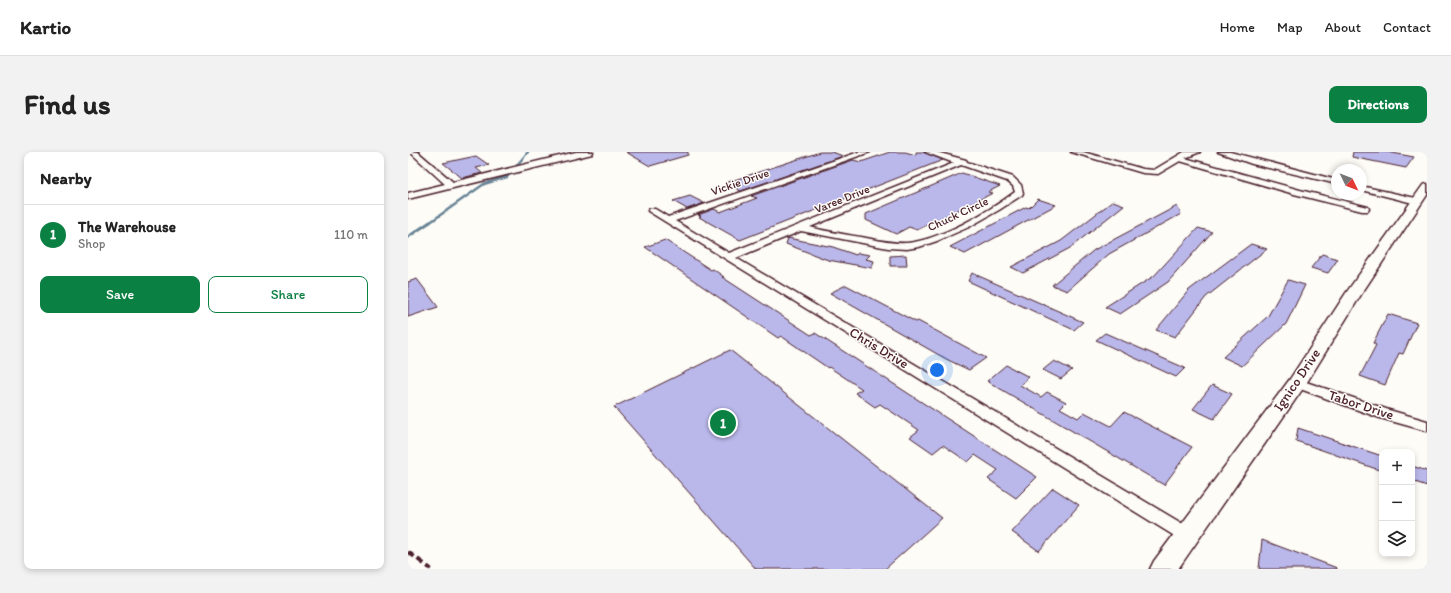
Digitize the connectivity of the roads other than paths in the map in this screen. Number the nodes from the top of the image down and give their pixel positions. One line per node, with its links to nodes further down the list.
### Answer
1 (414, 152): 12 (street)
2 (588, 152): 12 (street)
3 (866, 152): 18 (street, Vickie Drive)
4 (930, 152): 9 (street, Chuck Circle)
5 (1075, 152): 8 (street)
6 (1196, 152): 8 (street)
7 (1222, 152): 10 (street)
8 (1180, 159): 10 (street)
9 (963, 162): 19 (street, Varee Drive); 19 (street, Chuck Circle)
10 (1289, 180): 11 (street); 16 (street)
11 (1331, 182)
12 (451, 186): 15 (street)
13 (1367, 189): 14 (street)
14 (1422, 194): 21 (street, Ignico Drive)
15 (408, 196)
16 (1365, 209)
17 (652, 211): 18 (street, Chris Drive)
18 (668, 220): 20 (street, Chris Drive)
19 (802, 228): 20 (street, Varee Drive)
20 (729, 257): 23 (street, Chris Drive)
21 (1296, 383): 22 (street, Tabor Drive); 23 (street, Ignico Drive)
22 (1427, 426)
23 (1187, 535): 24 (street, Ignico Drive)
24 (1163, 569)

